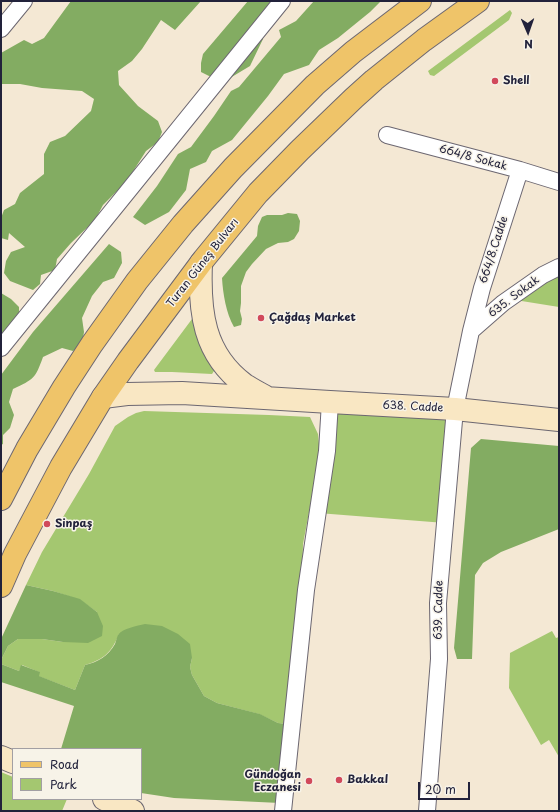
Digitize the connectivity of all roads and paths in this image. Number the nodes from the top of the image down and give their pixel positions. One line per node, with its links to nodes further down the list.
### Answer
1 (24, 1): 5 (street)
2 (282, 1): 12 (street)
3 (420, 1): 18 (main road)
4 (478, 1): 9 (main road, Turan Güneş Bulvarı)
5 (1, 29)
6 (387, 135): 7 (street, 664/8 Sokak)
7 (520, 170): 8 (street, 664/8 Sokak); 11 (street, 664/8.Cadde)
8 (559, 182)
9 (201, 263): 13 (main road, Turan Güneş Bulvarı); 14 (street, 638. Cadde)
10 (559, 267): 11 (street, 635. Sokak)
11 (471, 331): 16 (street, 664/8.Cadde)
12 (1, 348)
13 (103, 397): 14 (street, 638. Cadde); 19 (main road, Turan Güneş Bulvarı)
14 (267, 398): 15 (street, 638. Cadde)
15 (330, 402): 16 (street, 638. Cadde); 24 (street)
16 (455, 409): 17 (street, 638. Cadde); 25 (street, 639. Cadde)
17 (559, 420)
18 (1, 499)
19 (1, 586)
20 (1, 757): 21 (street)
21 (12, 762)
22 (106, 800): 23 (street)
23 (133, 811)
24 (283, 811)
25 (428, 811)

